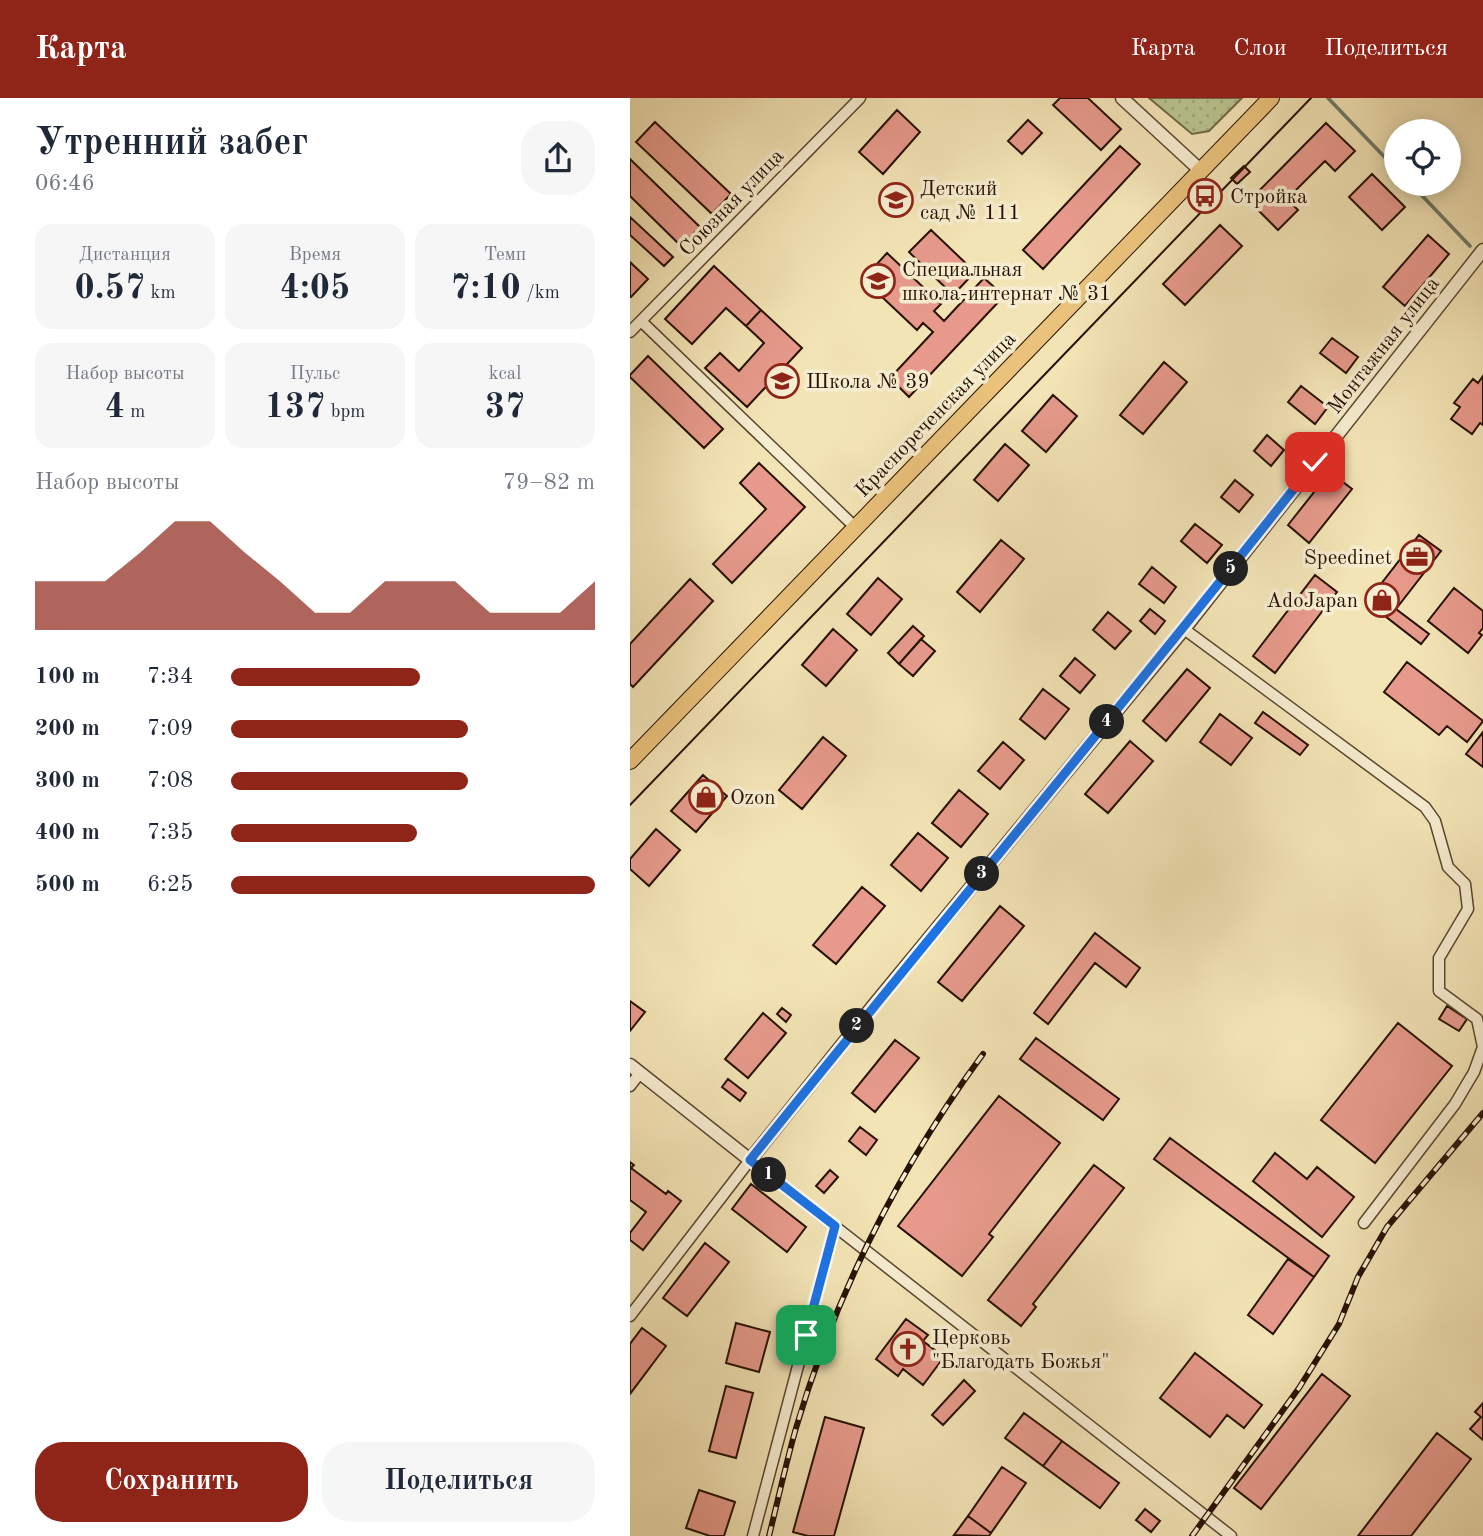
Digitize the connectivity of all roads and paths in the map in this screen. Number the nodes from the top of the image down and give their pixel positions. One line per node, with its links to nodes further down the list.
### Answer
1 (860, 98): 6 (street, Союзная улица)
2 (1122, 98): 4 (street)
3 (1271, 98): 4 (main road, Краснореченская улица)
4 (1200, 170): 8 (main road, Краснореченская улица)
5 (1483, 250): 9 (street, Монтажная улица)
6 (641, 321): 7 (street, Союзная улица); 8 (street)
7 (630, 332)
8 (855, 527): 10 (main road, Краснореченская улица)
9 (1184, 629): 11 (street); 14 (street, Монтажная улица)
10 (630, 761)
11 (1483, 1047): 15 (street)
12 (635, 1069): 13 (street); 14 (street)
13 (630, 1086)
14 (750, 1160): 16 (street); 17 (street, Монтажная улица)
15 (1364, 1223)
16 (835, 1226): 18 (street); 19 (street)
17 (630, 1316)
18 (753, 1536)
19 (1231, 1536)

